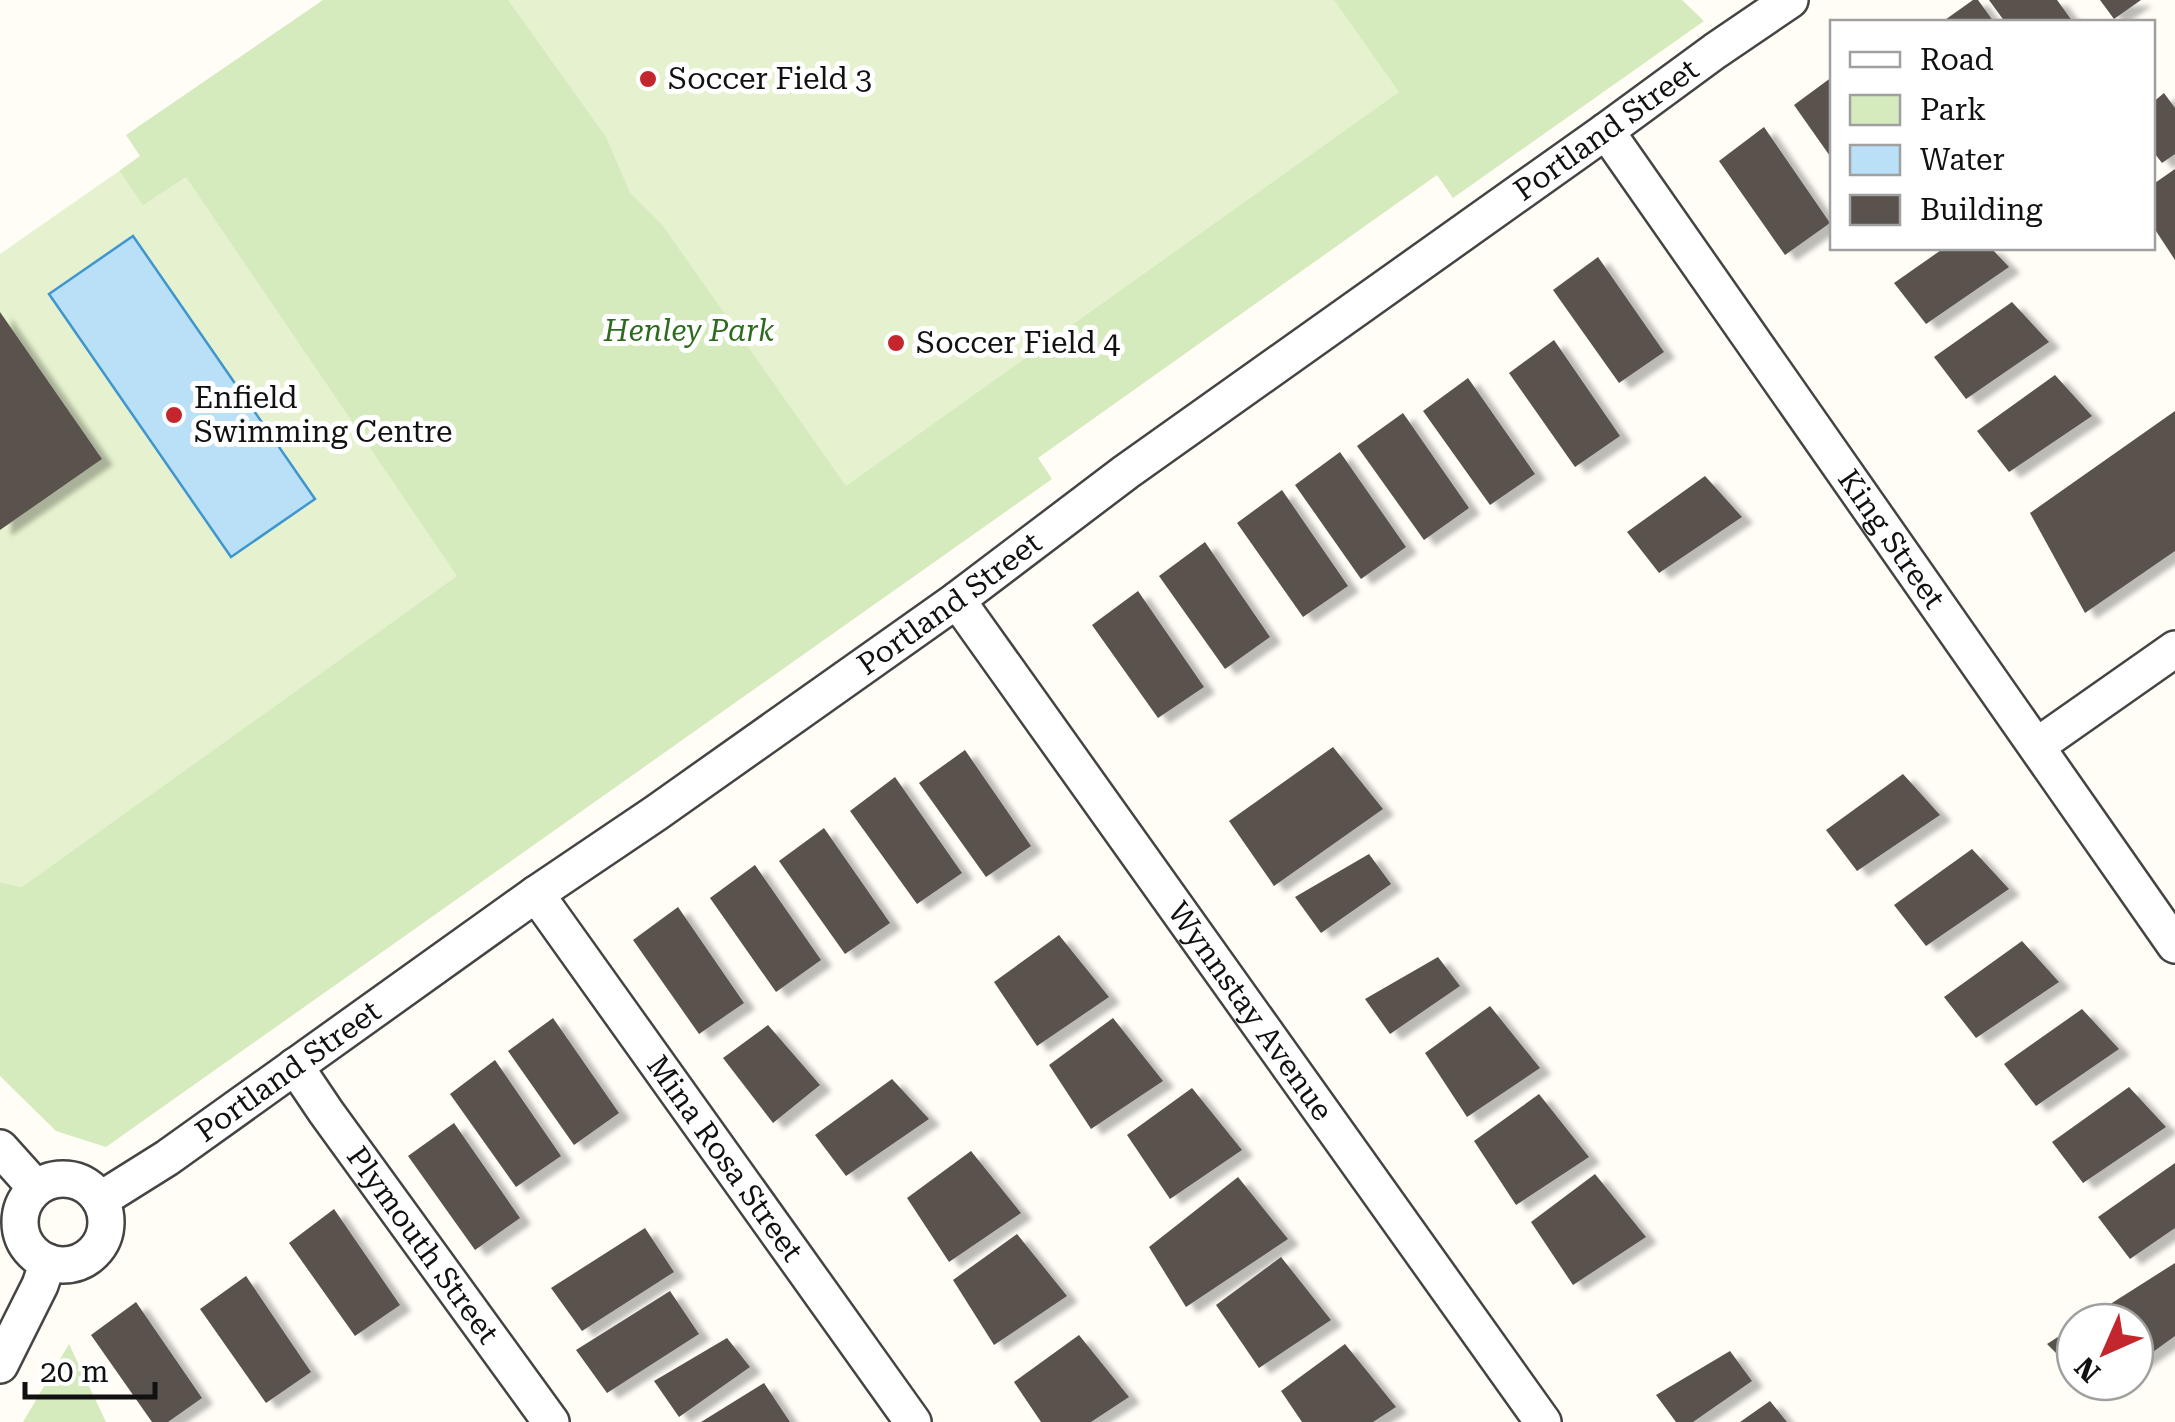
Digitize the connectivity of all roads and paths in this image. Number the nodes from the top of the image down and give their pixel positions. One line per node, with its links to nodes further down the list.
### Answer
1 (1790, 0): 2 (street, Portland Street)
2 (1606, 131): 3 (street, Portland Street); 5 (street, King Street)
3 (957, 600): 6 (street, Portland Street); 16 (street, Wynnstay Avenue)
4 (2175, 649): 5 (street)
5 (2037, 746): 7 (street, King Street)
6 (536, 894): 8 (street, Portland Street); 15 (street, Mina Rosa Street)
7 (2175, 945)
8 (295, 1066): 11 (street, Portland Street); 14 (street, Plymouth Street)
9 (0, 1148): 10 (street)
10 (36, 1188): 11 (street); 12 (street)
11 (100, 1200): 12 (street)
12 (48, 1262): 13 (street)
13 (0, 1365)
14 (551, 1422)
15 (913, 1422)
16 (1543, 1422)

